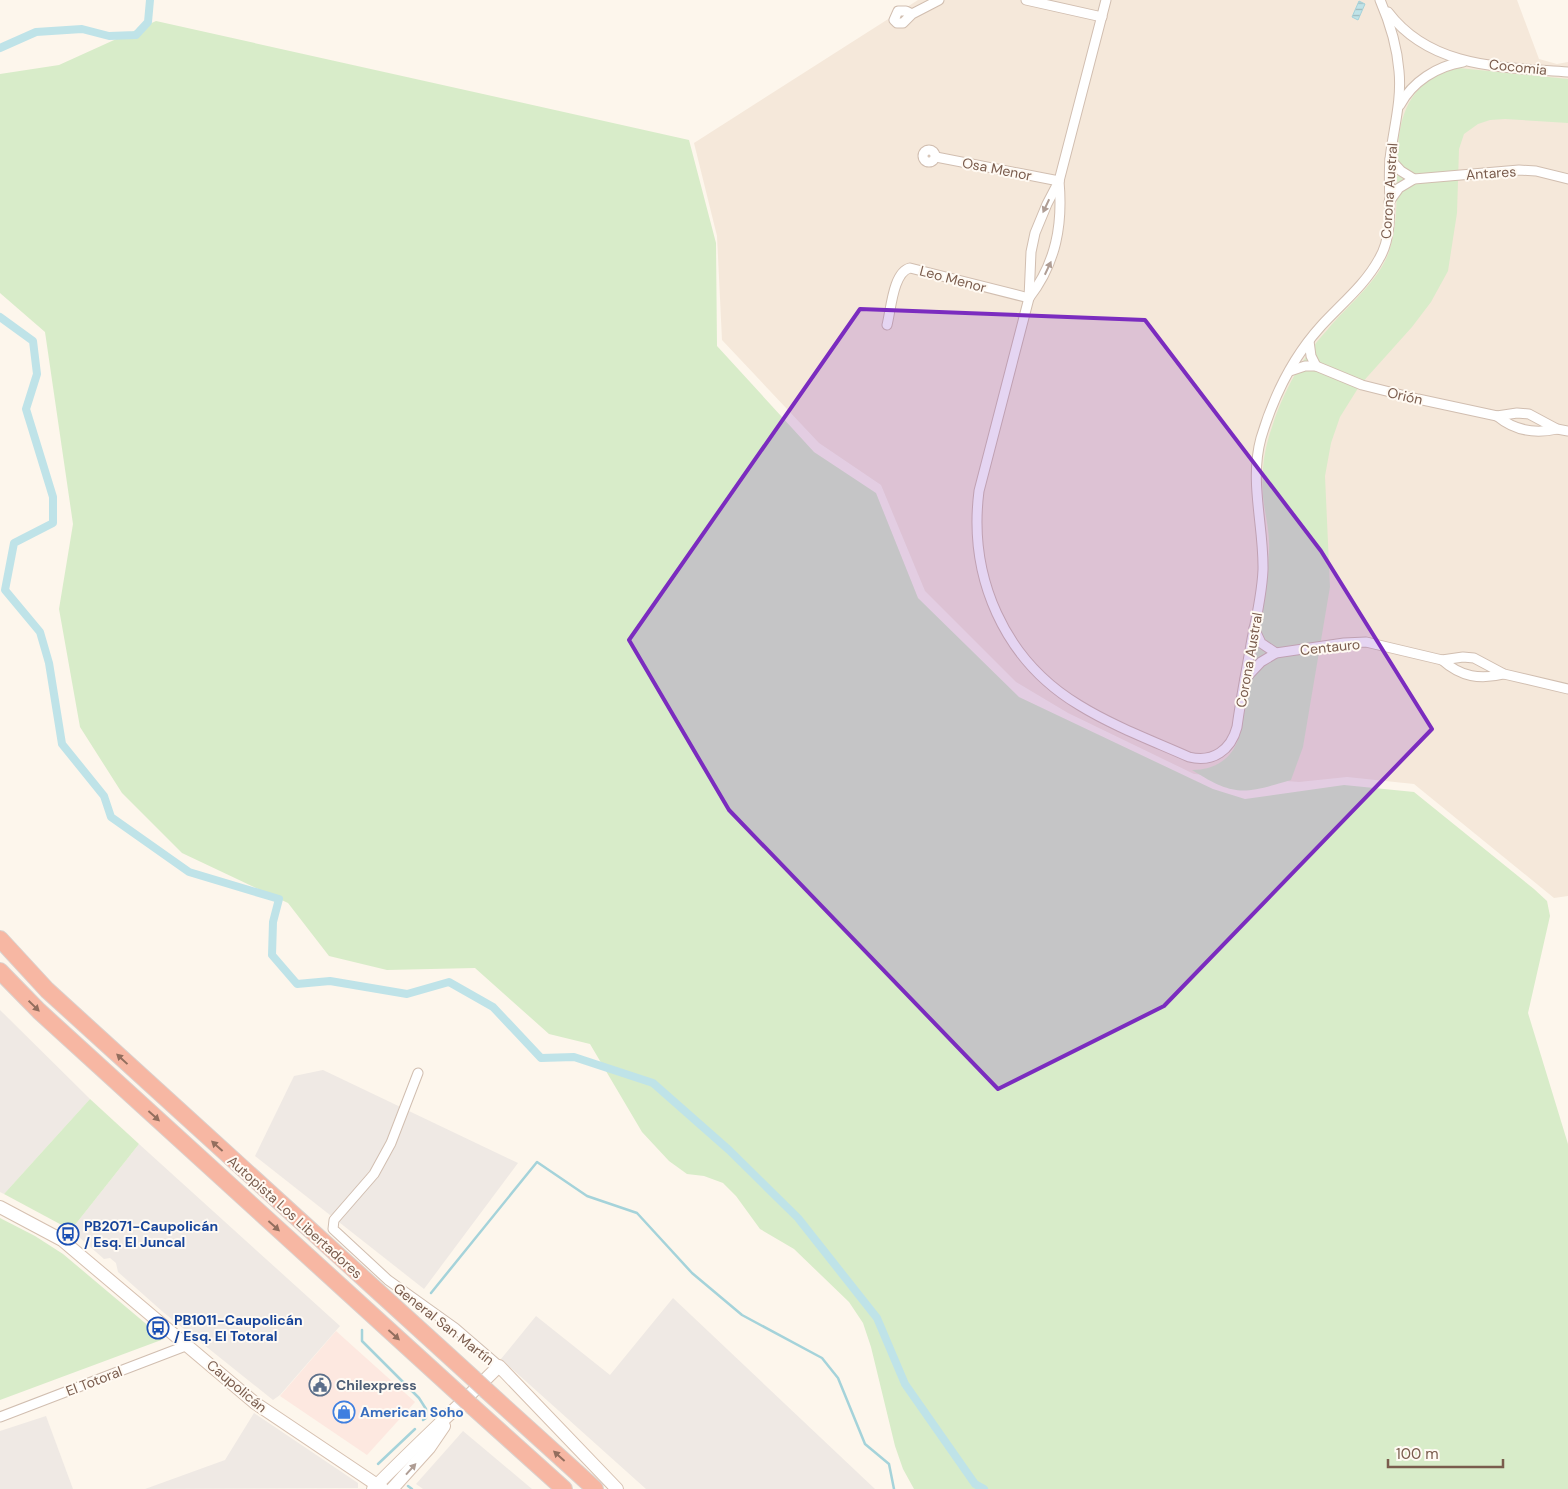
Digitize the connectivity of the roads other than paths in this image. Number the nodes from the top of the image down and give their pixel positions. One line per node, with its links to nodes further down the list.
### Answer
1 (939, 0): 5 (street)
2 (1026, 0): 6 (street)
3 (1106, 0): 6 (street, Corona Austral)
4 (1381, 2): 7 (street, Cocomia); 9 (street, Corona Austral)
5 (912, 14)
6 (1102, 17): 14 (street, Corona Austral)
7 (1468, 62): 8 (street, Cocomia); 9 (street, Cocomia)
8 (1568, 72)
9 (1399, 106): 11 (street, Corona Austral)
10 (936, 157): 14 (street, Osa Menor)
11 (1390, 160): 12 (street); 15 (street, Corona Austral)
12 (1414, 179): 13 (street, Antares); 15 (street)
13 (1568, 179)
14 (1060, 181): 16 (street, Corona Austral, one-way to 16); 16 (street, Corona Austral, one-way to 14)
15 (1388, 202): 18 (street, Corona Austral)
16 (1029, 298): 17 (street, Leo Menor); 28 (street, Corona Austral)
17 (887, 325)
18 (1309, 341): 19 (street); 20 (street, Corona Austral)
19 (1316, 366): 20 (street); 21 (street, Orión)
20 (1290, 371): 24 (street, Corona Austral)
21 (1497, 416): 22 (street, Orión); 22 (street, Orión)
22 (1557, 429): 23 (street, Orión)
23 (1568, 432)
24 (1254, 628): 25 (street); 28 (street, Corona Austral)
25 (1276, 653): 26 (street, Centauro); 28 (street, Centauro)
26 (1442, 660): 27 (street, Centauro); 27 (street, Centauro)
27 (1504, 674): 29 (street, Centauro)
28 (1244, 680)
29 (1568, 689)
30 (0, 939): 41 (highway, Autopista Los Libertadores, one-way to 30, bridge)
31 (0, 971): 40 (highway, Autopista Los Libertadores, one-way to 40, bridge)
32 (418, 1074): 35 (street, General San Martín)
33 (0, 1207): 34 (street, Caupolicán)
34 (188, 1345): 37 (street, El Totoral); 38 (street, Caupolicán)
35 (499, 1366): 36 (street); 42 (street, General San Martín)
36 (450, 1416): 38 (street); 39 (street, one-way to 36)
37 (0, 1417)
38 (378, 1488)
39 (392, 1489)
40 (564, 1489)
41 (595, 1489)
42 (617, 1489)

